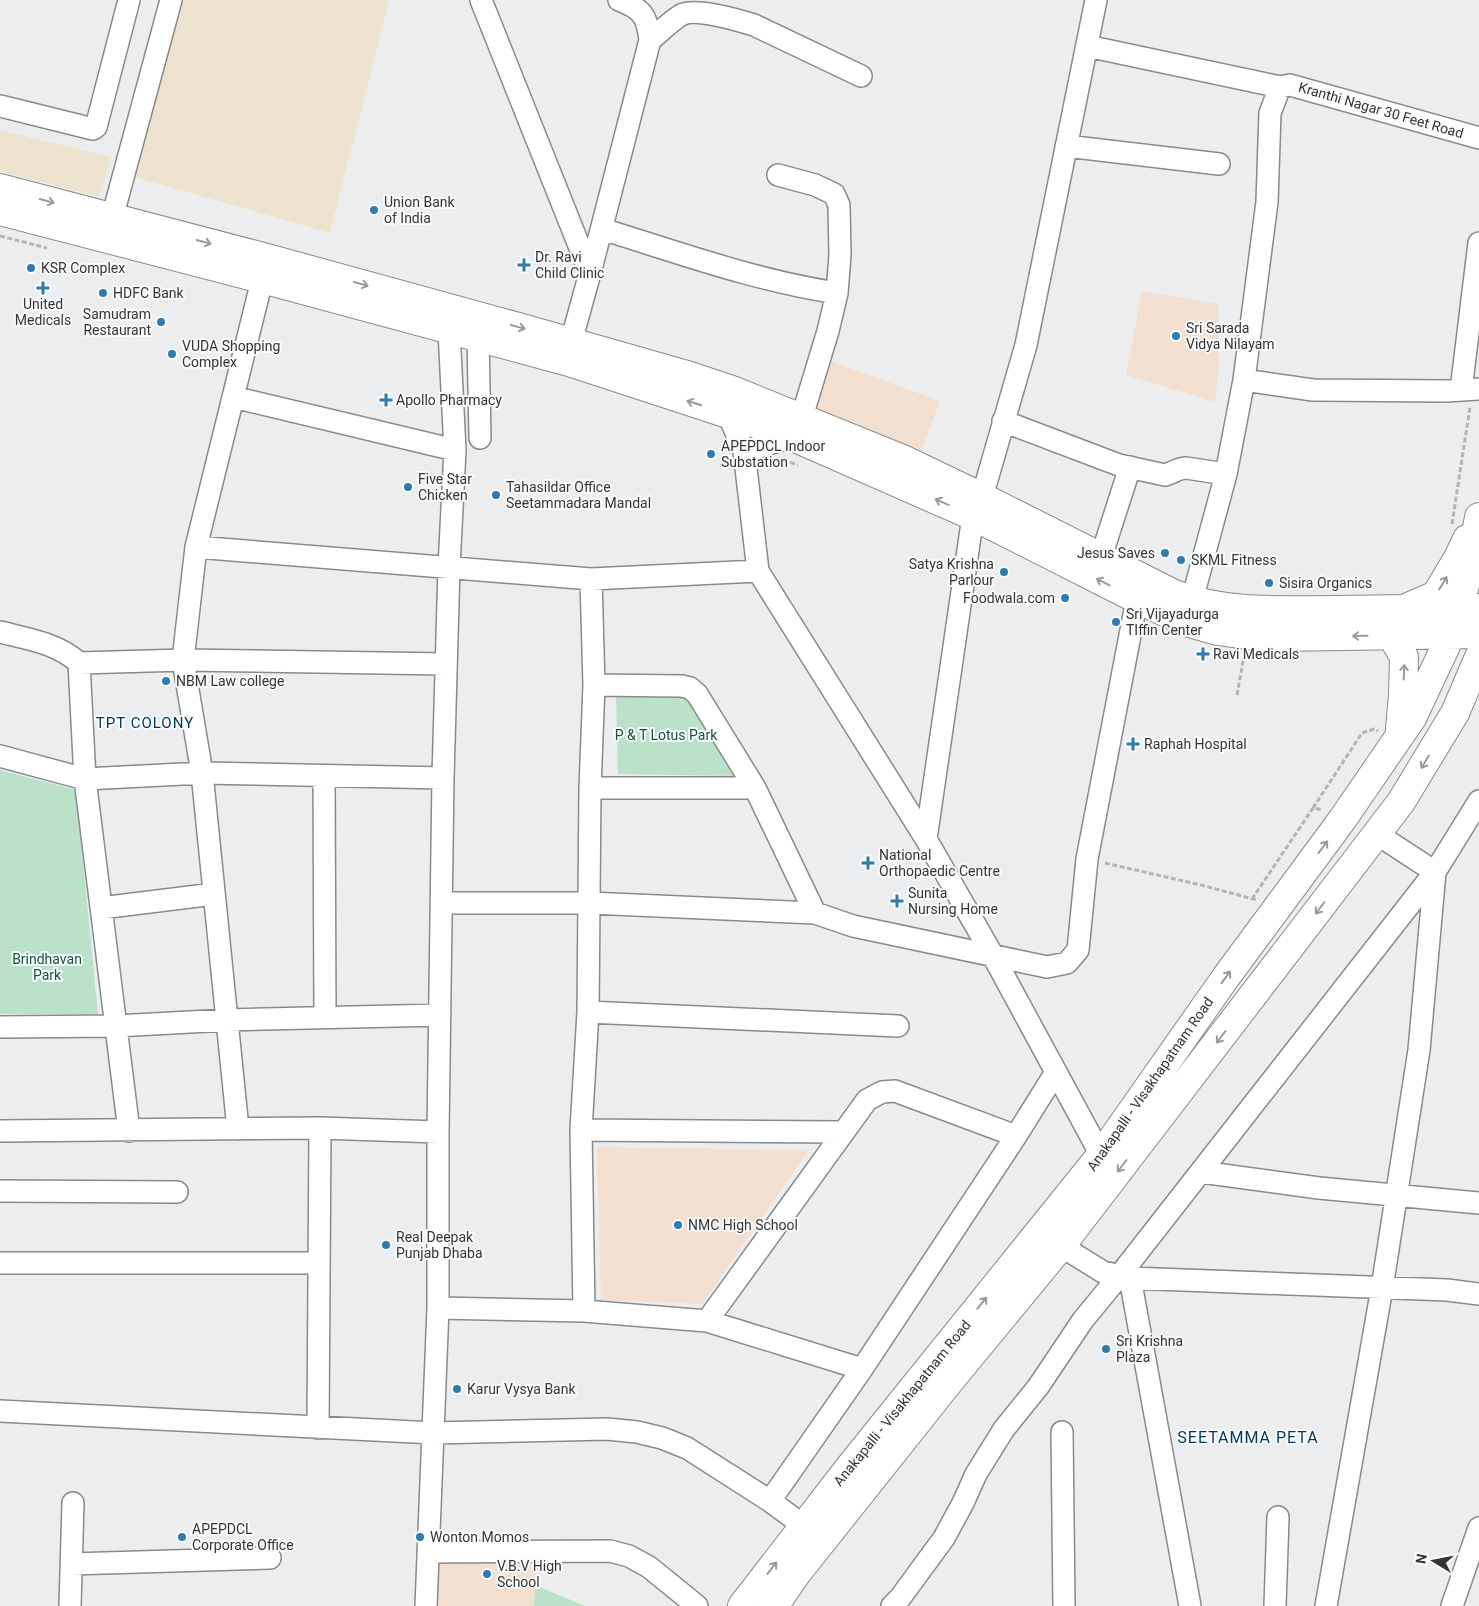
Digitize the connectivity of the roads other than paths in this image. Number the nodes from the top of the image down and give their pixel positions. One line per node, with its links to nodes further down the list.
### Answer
1 (129, 0): 10 (street)
2 (171, 0): 17 (street)
3 (482, 0): 21 (street)
4 (619, 0): 6 (street)
5 (1096, 0): 7 (street)
6 (650, 40): 8 (street); 18 (street)
7 (1087, 46): 9 (street); 12 (street)
8 (861, 76)
9 (1280, 87): 11 (street, Kranthi Nagar 30 Feet Road); 26 (street, Kranthi Nagar 30 Feet Road)
10 (0, 106)
11 (1479, 138)
12 (1066, 146): 13 (street); 30 (street)
13 (1219, 164)
14 (778, 175): 22 (street)
15 (0, 188): 17 (main road, one-way to 17)
16 (0, 211): 20 (main road)
17 (112, 218): 20 (main road, one-way to 20)
18 (602, 229): 21 (street); 22 (street)
19 (1479, 243): 27 (street)
20 (265, 268): 23 (main road); 28 (street)
21 (590, 274): 25 (street)
22 (837, 293): 32 (street)
23 (451, 320): 24 (main road); 25 (main road, one-way to 25); 33 (street)
24 (478, 338): 29 (main road, one-way to 24); 31 (street)
25 (571, 342): 32 (main road)
26 (1244, 380): 27 (street); 36 (street, Kranthi Nagar 30 Feet Road)
27 (1470, 390)
28 (233, 397): 33 (street); 39 (street)
29 (728, 414): 32 (main road); 34 (street)
30 (1003, 420): 35 (street); 37 (street)
31 (480, 438)
32 (791, 438): 34 (street); 37 (main road)
33 (455, 450): 41 (street)
34 (744, 451): 42 (street)
35 (1130, 467): 36 (street); 40 (street)
36 (1226, 474): 47 (street, Kranthi Nagar 30 Feet Road)
37 (978, 506): 40 (main road); 44 (main road, one-way to 37); 69 (street)
38 (1479, 515): 45 (main road, Anakapalli - Visakhapatnam Road); 46 (main road, one-way to 38)
39 (196, 547): 41 (street); 53 (street)
40 (1101, 556): 47 (main road)
41 (449, 567): 43 (street); 55 (street)
42 (758, 571): 43 (street); 69 (street)
43 (592, 579): 56 (street)
44 (1136, 599): 47 (main road); 76 (street)
45 (1469, 608): 46 (main road); 50 (main road, Anakapalli - Visakhapatnam Road)
46 (1404, 609): 47 (main road)
47 (1189, 611): 51 (main road, one-way to 47)
48 (0, 632): 54 (street)
49 (1479, 634): 50 (main road)
50 (1451, 635): 51 (main road); 59 (main road, Anakapalli - Visakhapatnam Road)
51 (1392, 636): 59 (main road, one-way to 51)
52 (1479, 657): 58 (main road, Anakapalli - Visakhapatnam Road)
53 (183, 660): 54 (street); 55 (street); 61 (street)
54 (79, 663): 64 (street)
55 (446, 664): 63 (street)
56 (594, 685): 65 (street); 66 (street)
57 (1479, 701): 58 (main road)
58 (1444, 731): 68 (main road, Anakapalli - Visakhapatnam Road, one-way to 68)
59 (1397, 740): 93 (main road, Anakapalli - Visakhapatnam Road, one-way to 59)
60 (0, 756): 64 (street)
61 (202, 773): 62 (street); 64 (street); 71 (street)
62 (324, 776): 63 (street); 79 (street)
63 (444, 778): 73 (street)
64 (85, 779): 74 (street)
65 (590, 788): 66 (street); 72 (street)
66 (755, 788): 75 (street)
67 (1479, 801): 70 (street)
68 (1377, 834): 70 (street); 99 (main road, Anakapalli - Visakhapatnam Road, one-way to 99)
69 (926, 839): 76 (street)
70 (1435, 872): 94 (street); 97 (street)
71 (214, 894): 74 (street); 80 (street)
72 (590, 902): 73 (street); 75 (street); 77 (street)
73 (442, 903): 78 (street)
74 (101, 908): 81 (street)
75 (815, 913): 76 (street)
76 (992, 954): 84 (street)
77 (588, 1012): 82 (street); 87 (street)
78 (440, 1015): 79 (street); 90 (street)
79 (325, 1018): 80 (street)
80 (227, 1020): 81 (street); 86 (street)
81 (116, 1026): 83 (street); 89 (street)
82 (898, 1026)
83 (0, 1027)
84 (1056, 1072): 92 (street); 93 (street)
85 (320, 1128): 86 (street); 90 (street); 101 (street)
86 (238, 1129): 89 (street)
87 (581, 1130): 91 (street); 106 (street)
88 (0, 1131): 89 (street)
89 (129, 1131)
90 (438, 1132): 105 (street)
91 (842, 1132): 92 (street); 107 (street)
92 (1016, 1136): 108 (street)
93 (1101, 1155): 116 (main road, Anakapalli - Visakhapatnam Road, one-way to 93)
94 (1201, 1172): 97 (street); 102 (street)
95 (0, 1191): 96 (street)
96 (177, 1192)
97 (1396, 1195): 98 (street); 103 (street)
98 (1479, 1203)
99 (1061, 1246): 102 (street); 126 (main road, Anakapalli - Visakhapatnam Road)
100 (0, 1263): 101 (street)
101 (318, 1263): 110 (street)
102 (1125, 1276): 103 (street); 127 (street); 129 (street)
103 (1382, 1288): 104 (street); 131 (street)
104 (1479, 1294)
105 (438, 1308): 106 (street); 112 (street)
106 (584, 1312): 107 (street)
107 (707, 1321): 108 (street)
108 (862, 1369): 113 (street)
109 (0, 1411): 110 (street)
110 (318, 1428): 112 (street)
111 (1062, 1432): 128 (street)
112 (434, 1433): 113 (street); 118 (street)
113 (770, 1501): 116 (street)
114 (72, 1503): 120 (street)
115 (1278, 1517): 130 (street)
116 (804, 1526): 125 (main road, Anakapalli - Visakhapatnam Road, one-way to 116)
117 (1479, 1528): 121 (street)
118 (428, 1552): 123 (street); 124 (street)
119 (270, 1558): 120 (street)
120 (71, 1564): 122 (street)
121 (1473, 1568): 132 (street)
122 (70, 1606)
123 (426, 1606)
124 (697, 1606)
125 (742, 1606)
126 (774, 1606)
127 (892, 1606)
128 (1064, 1606)
129 (1190, 1606)
130 (1275, 1606)
131 (1326, 1606)
132 (1452, 1606)

